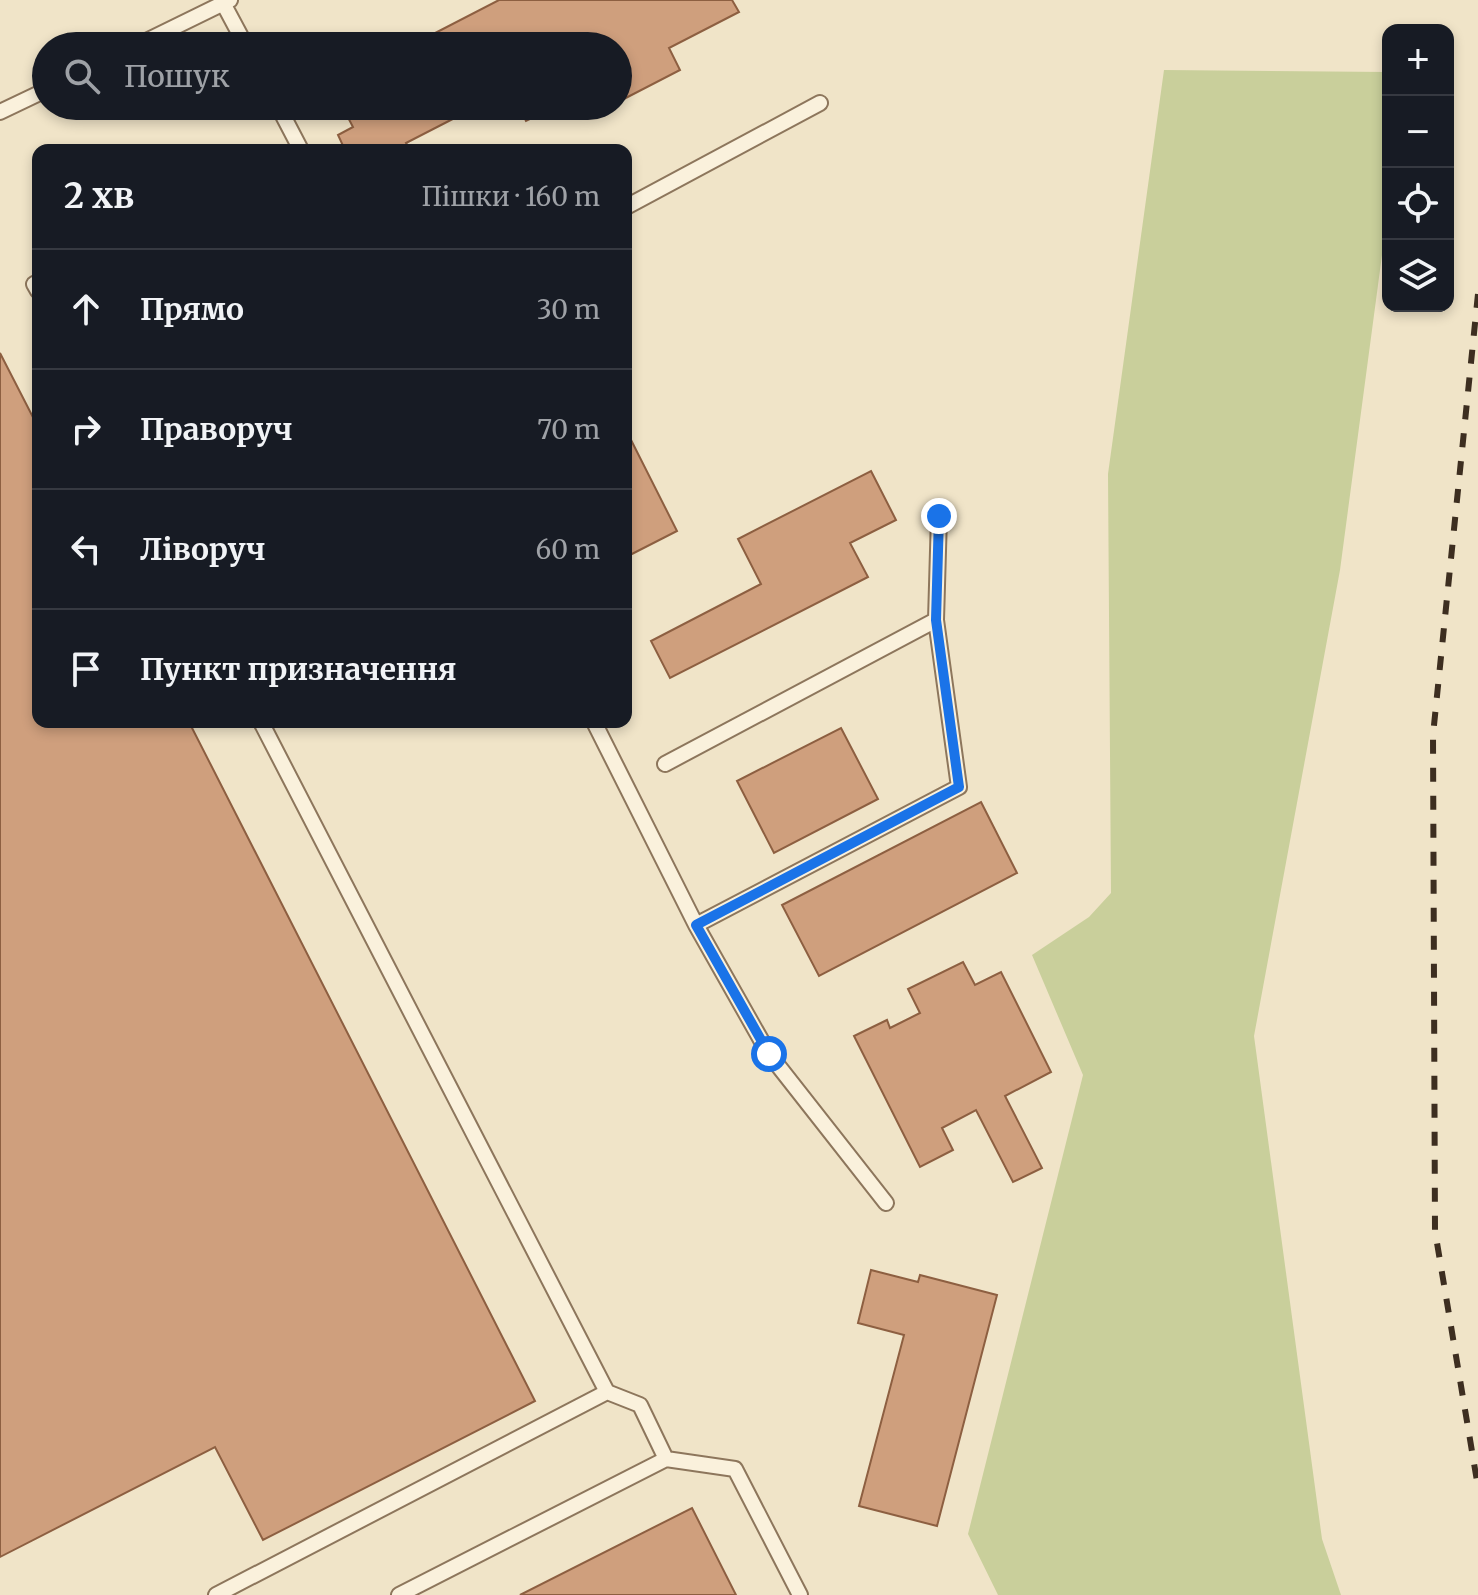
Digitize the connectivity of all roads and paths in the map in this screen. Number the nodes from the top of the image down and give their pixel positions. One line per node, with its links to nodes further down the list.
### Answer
1 (227, 2): 2 (lane); 3 (lane)
2 (165, 32)
3 (240, 32)
4 (32, 97): 6 (lane)
5 (820, 103): 9 (lane)
6 (0, 112)
7 (285, 120): 8 (lane)
8 (298, 144)
9 (632, 204)
10 (939, 516): 11 (lane)
11 (936, 620): 14 (lane); 15 (lane)
12 (264, 728): 17 (lane)
13 (597, 728): 15 (lane)
14 (665, 764)
15 (696, 925): 16 (lane)
16 (886, 1203)
17 (607, 1392): 18 (lane); 19 (lane)
18 (666, 1459): 20 (lane); 21 (lane)
19 (216, 1595)
20 (399, 1595)
21 (800, 1595)

